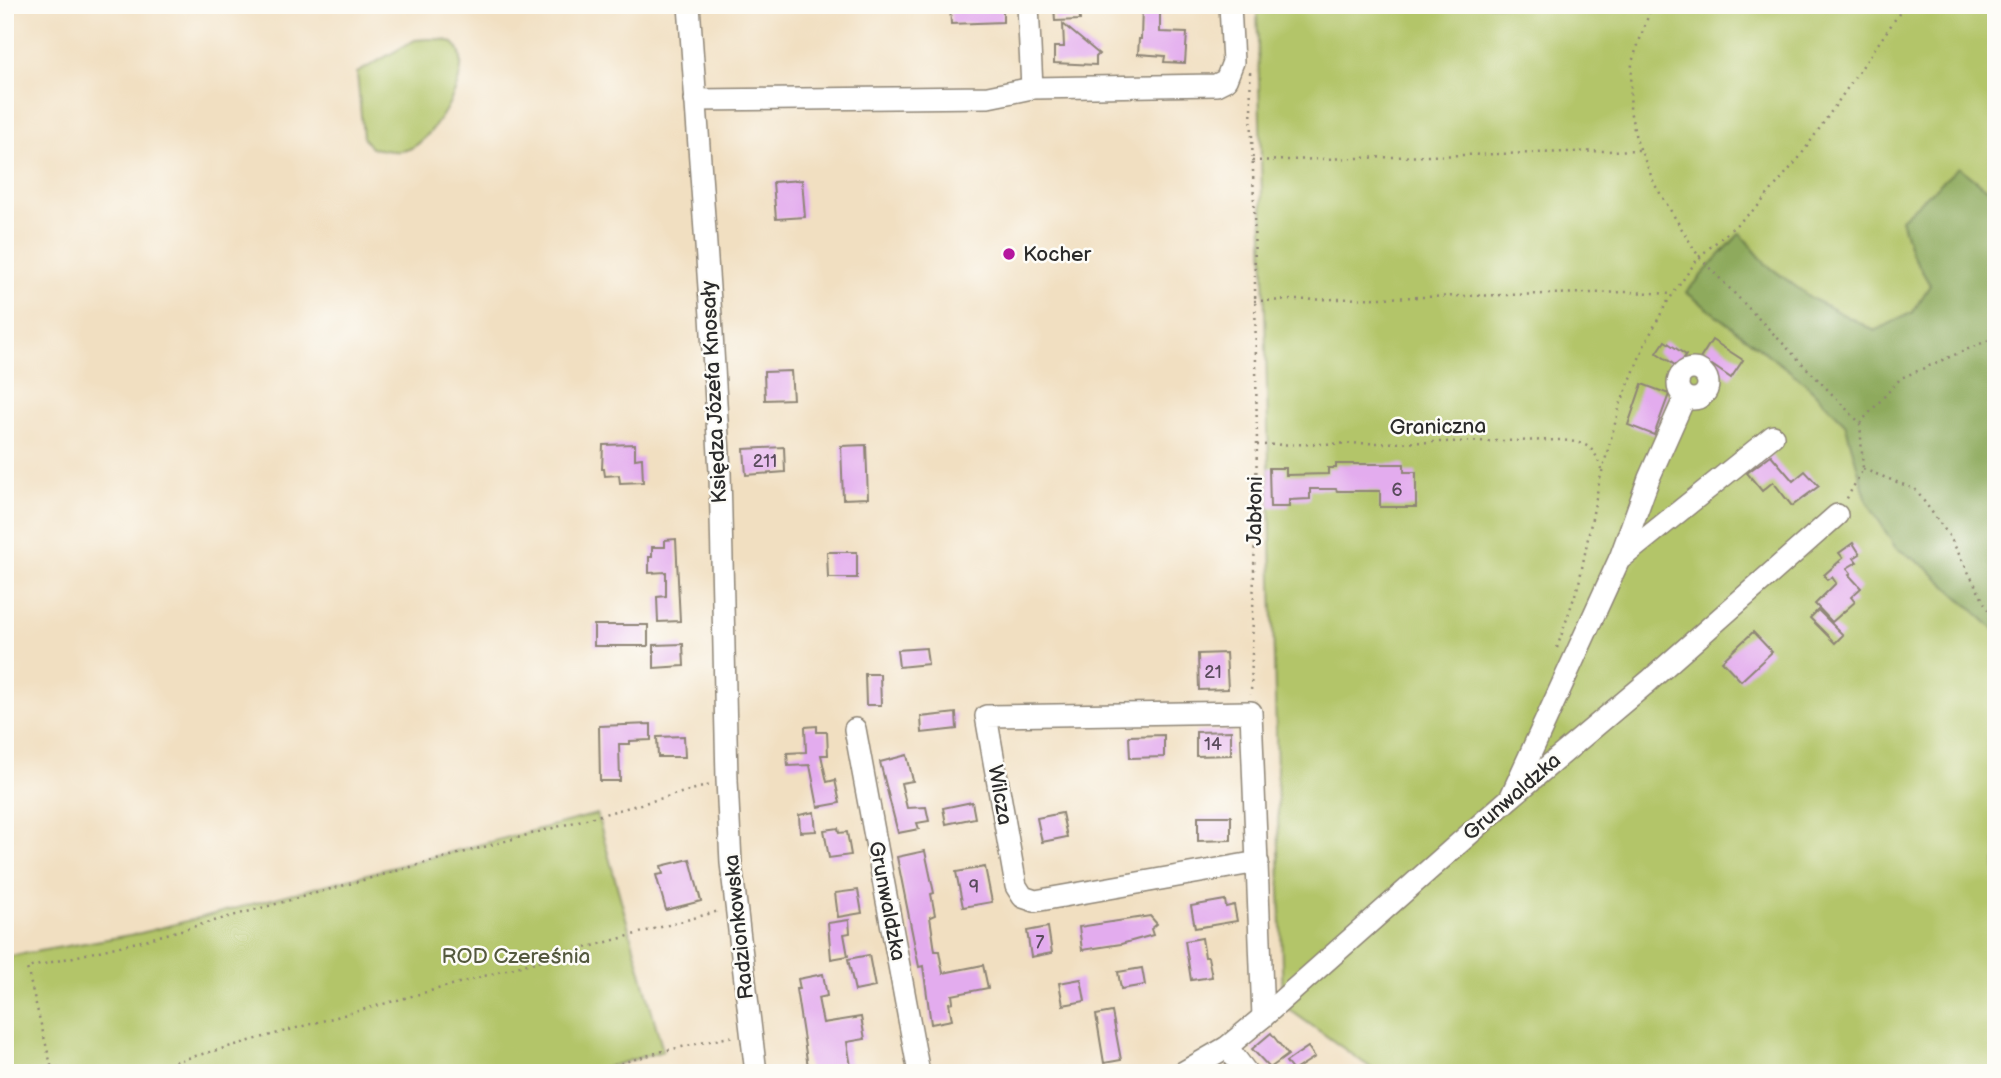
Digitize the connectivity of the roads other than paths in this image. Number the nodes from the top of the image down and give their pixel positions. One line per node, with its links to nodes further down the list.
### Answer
1 (689, 5): 5 (street, Księdza Józefa Knosały)
2 (1028, 5): 4 (street)
3 (1230, 5): 4 (street)
4 (1032, 88): 5 (street)
5 (695, 100): 11 (street, Księdza Józefa Knosały)
6 (1685, 397): 9 (street)
7 (1773, 436): 9 (street)
8 (1837, 515): 12 (street, Grunwaldzka)
9 (1619, 560): 12 (street)
10 (855, 729): 17 (street, Grunwaldzka)
11 (727, 780): 16 (street, Radzionkowska)
12 (1509, 799): 14 (street, Grunwaldzka)
13 (1258, 862): 13 (street, Wilcza); 14 (street)
14 (1263, 1017): 15 (street, Grunwaldzka)
15 (1227, 1046): 18 (street, Grunwaldzka); 19 (street)
16 (756, 1073)
17 (919, 1073)
18 (1182, 1073)
19 (1247, 1073)

